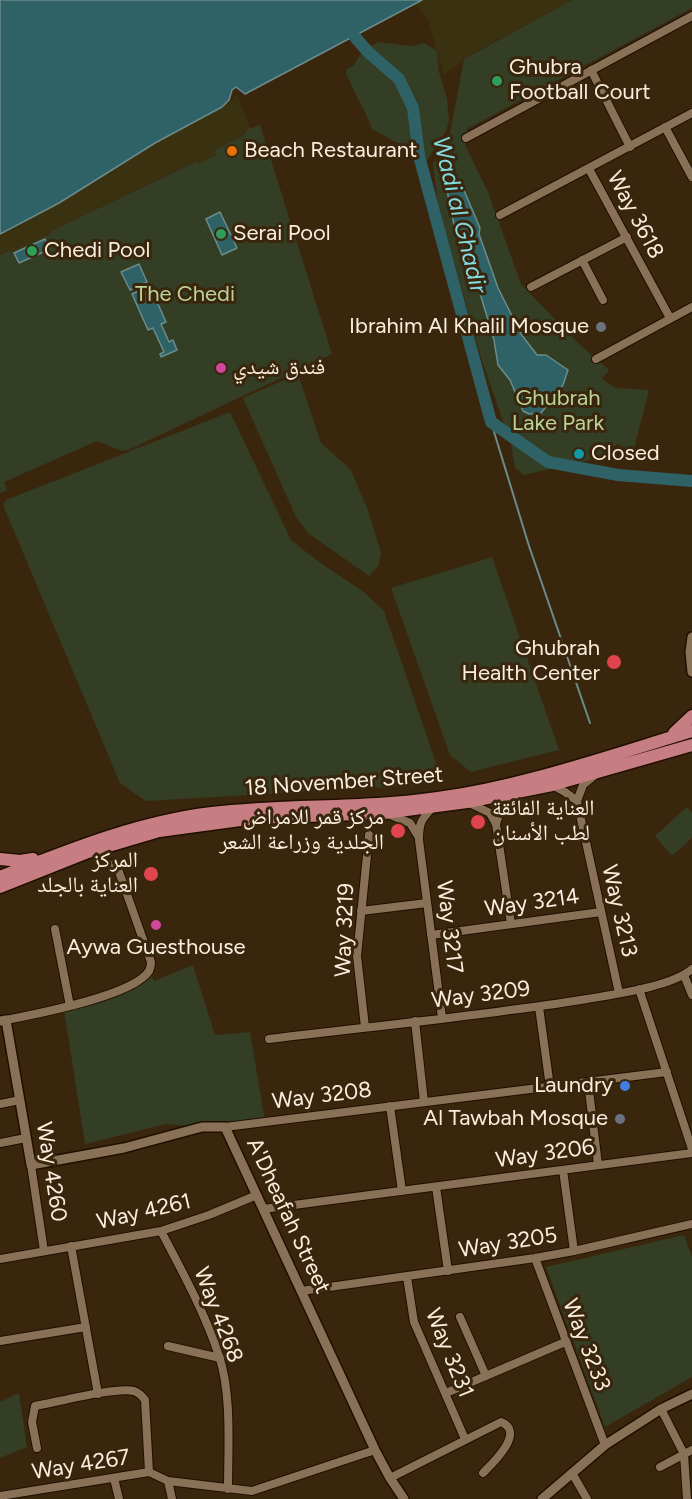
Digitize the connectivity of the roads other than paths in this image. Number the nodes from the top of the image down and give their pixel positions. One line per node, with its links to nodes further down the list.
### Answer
1 (692, 16): 2 (street)
2 (591, 70): 5 (street); 6 (street)
3 (692, 113): 4 (street, Way 3618)
4 (665, 127): 6 (street, Way 3618); 8 (street)
5 (466, 138)
6 (630, 147): 7 (street, Way 3618)
7 (589, 169): 9 (street); 10 (street, Way 3618)
8 (692, 177)
9 (500, 215)
10 (627, 237): 11 (street); 15 (street, Way 3618)
11 (582, 260): 12 (street); 13 (street)
12 (531, 287)
13 (603, 300)
14 (692, 307): 15 (street)
15 (670, 318): 16 (street)
16 (596, 358)
17 (692, 637): 18 (street)
18 (692, 672)
19 (692, 716): 21 (main road)
20 (692, 731): 21 (main road, 18 November Street)
21 (664, 740): 35 (main road, 18 November Street)
22 (692, 745): 24 (main road, 18 November Street)
23 (692, 754): 24 (main road)
24 (649, 757): 25 (main road, 18 November Street)
25 (598, 773): 26 (main road, 18 November Street); 28 (street)
26 (552, 785): 27 (main road, 18 November Street); 28 (street)
27 (518, 793): 29 (main road, 18 November Street); 32 (street)
28 (577, 801): 42 (street, Way 3213)
29 (466, 802): 30 (main road, 18 November Street); 32 (street)
30 (433, 807): 31 (main road, 18 November Street); 34 (street, Way 3217)
31 (384, 813): 34 (street); 39 (main road, 18 November Street)
32 (496, 824): 43 (street)
33 (369, 835): 41 (street, Way 3219)
34 (419, 840): 40 (street, Way 3217)
35 (69, 851): 36 (main road); 38 (main road, 18 November Street)
36 (0, 859)
37 (107, 864): 51 (street)
38 (0, 878)
39 (0, 887)
40 (427, 903): 41 (street); 45 (street, Way 3217)
41 (361, 911): 56 (street, Way 3219)
42 (601, 912): 43 (street, Way 3214); 49 (street, Way 3213)
43 (512, 924): 45 (street, Way 3214)
44 (55, 929): 51 (street)
45 (431, 935): 53 (street, Way 3217)
46 (692, 969): 47 (street, Way 3209)
47 (684, 975): 48 (street, Way 3209); 50 (street)
48 (639, 989): 49 (street, Way 3209); 58 (street)
49 (619, 993): 52 (street, Way 3209)
50 (692, 995)
51 (70, 1006): 54 (street)
52 (539, 1007): 53 (street, Way 3209); 60 (street)
53 (442, 1018): 55 (street, Way 3209)
54 (3, 1020): 61 (street, Way 4260)
55 (415, 1021): 56 (street, Way 3209); 62 (street)
56 (364, 1027): 57 (street, Way 3209)
57 (269, 1039)
58 (667, 1072): 59 (street, Way 3208); 68 (street)
59 (588, 1082): 60 (street, Way 3208); 70 (street)
60 (550, 1087): 62 (street, Way 3208)
61 (20, 1100): 63 (street, Way 4260); 66 (street, Way 4260)
62 (424, 1102): 64 (street, Way 3208)
63 (0, 1104)
64 (390, 1106): 65 (street, Way 3208); 73 (street)
65 (225, 1126): 69 (street, A'Dheafah Street); 74 (street, A'Dheafah Street)
66 (26, 1138): 67 (street); 69 (street, Way 4260)
67 (0, 1143)
68 (692, 1151): 70 (street, Way 3206)
69 (31, 1165): 79 (street, Way 4260)
70 (598, 1165): 71 (street, Way 3206)
71 (563, 1170): 72 (street, Way 3206); 80 (street, Way 3205)
72 (436, 1187): 73 (street, Way 3206); 83 (street, Way 3205)
73 (402, 1191): 75 (street, Way 3206)
74 (257, 1195): 75 (street, A'Dheafah Street); 77 (street, Way 4261)
75 (264, 1209): 85 (street, A'Dheafah Street)
76 (692, 1224): 80 (street, Way 3205)
77 (161, 1231): 78 (street, Way 4261); 91 (street, Way 4268)
78 (71, 1246): 79 (street, Way 4261); 87 (street)
79 (44, 1251): 82 (street, Way 4261)
80 (574, 1251): 81 (street, Way 3205)
81 (535, 1258): 83 (street, Way 3205); 89 (street, Way 3233)
82 (0, 1259)
83 (448, 1271): 84 (street, Way 3205)
84 (407, 1277): 85 (street, Way 3205); 93 (street, Way 3231)
85 (301, 1291): 100 (street, A'Dheafah Street)
86 (460, 1317): 92 (street)
87 (86, 1327): 88 (street); 94 (street)
88 (0, 1341)
89 (565, 1342): 92 (street); 98 (street, Way 3233)
90 (168, 1346): 91 (street)
91 (220, 1358): 109 (street, Way 4268)
92 (486, 1376): 93 (street)
93 (446, 1393): 97 (street, Way 3231)
94 (98, 1394): 99 (street); 103 (street)
95 (692, 1394): 96 (street)
96 (662, 1409): 98 (street); 101 (street)
97 (465, 1439): 104 (street); 107 (street)
98 (605, 1444): 105 (street)
99 (37, 1448)
100 (375, 1450): 107 (street, A'Dheafah Street); 110 (street, Way 4267)
101 (688, 1452): 102 (street); 117 (street)
102 (660, 1467)
103 (149, 1472): 106 (street, Way 4267); 108 (street, Way 4267)
104 (483, 1473)
105 (572, 1473): 115 (street); 116 (street)
106 (114, 1478): 111 (street, Way 4267); 112 (street)
107 (390, 1478): 114 (street, A'Dheafah Street)
108 (168, 1481): 109 (street, Way 4267); 113 (street)
109 (228, 1489): 110 (street, Way 4267)
110 (251, 1495)
111 (0, 1496)
112 (119, 1499)
113 (172, 1499)
114 (404, 1499)
115 (542, 1499)
116 (587, 1499)
117 (687, 1499)

